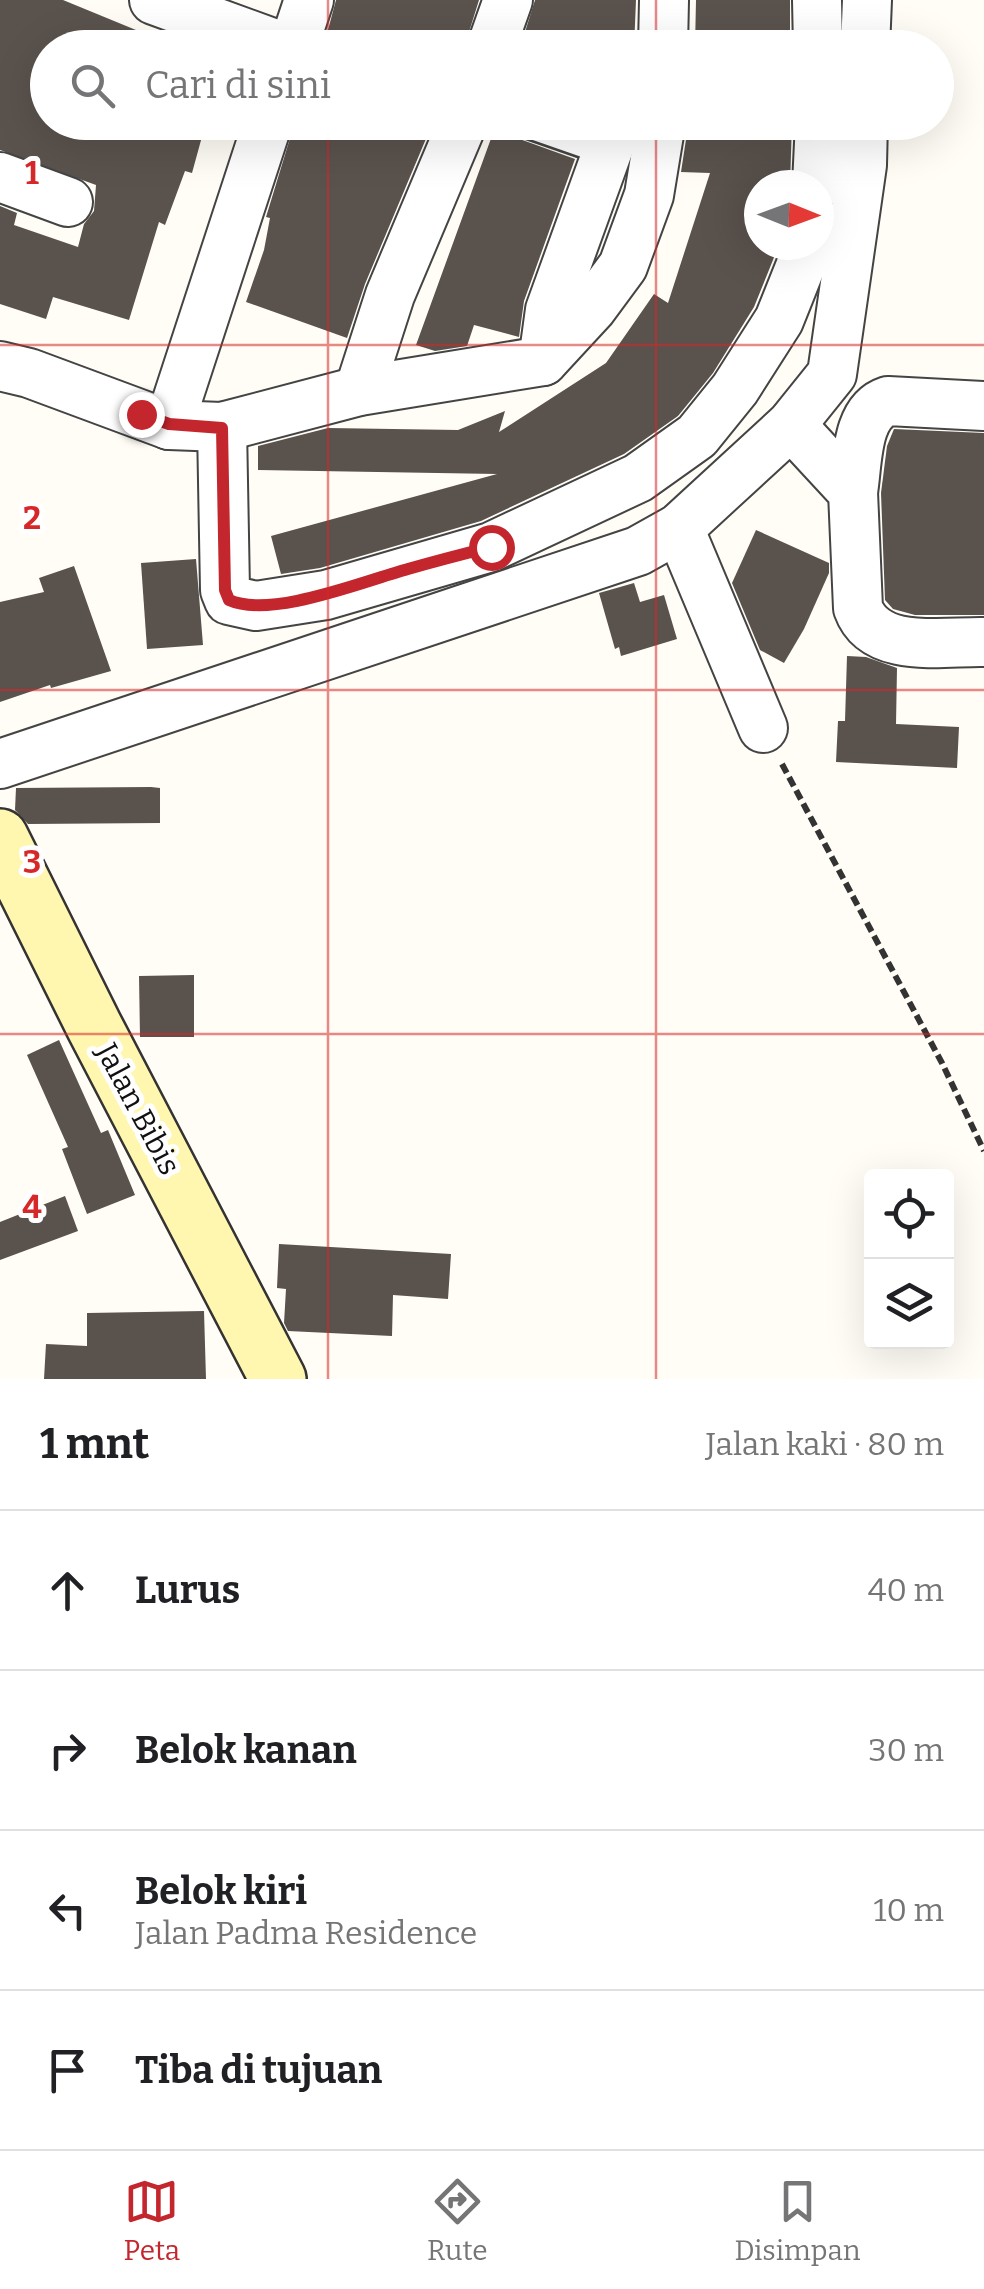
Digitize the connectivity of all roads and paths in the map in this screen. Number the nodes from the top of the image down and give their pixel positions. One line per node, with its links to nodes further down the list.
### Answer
1 (154, 0): 6 (street)
2 (309, 0): 7 (street)
3 (508, 0): 8 (street)
4 (817, 0): 9 (street)
5 (866, 0): 10 (street)
6 (256, 30)
7 (282, 30)
8 (497, 30)
9 (818, 30)
10 (865, 30)
11 (232, 140): 28 (street)
12 (261, 140): 28 (street)
13 (455, 140): 26 (street)
14 (612, 140): 22 (street)
15 (658, 140): 22 (street)
16 (819, 140): 18 (street)
17 (863, 140): 24 (street)
18 (818, 170)
19 (0, 177): 20 (street)
20 (68, 202)
21 (803, 260): 30 (street)
22 (542, 361): 26 (street)
23 (0, 366): 28 (street)
24 (832, 374): 25 (street); 29 (street)
25 (984, 382)
26 (359, 390): 30 (street)
27 (984, 406): 31 (street)
28 (155, 419): 30 (street)
29 (791, 425): 31 (street); 32 (street)
30 (222, 428)
31 (853, 492): 33 (street)
32 (678, 528): 34 (street); 35 (street)
33 (984, 642)
34 (763, 728): 37 (path)
35 (0, 764)
36 (0, 837): 38 (main road, Jalan Bibis)
37 (984, 1152)
38 (278, 1379)

